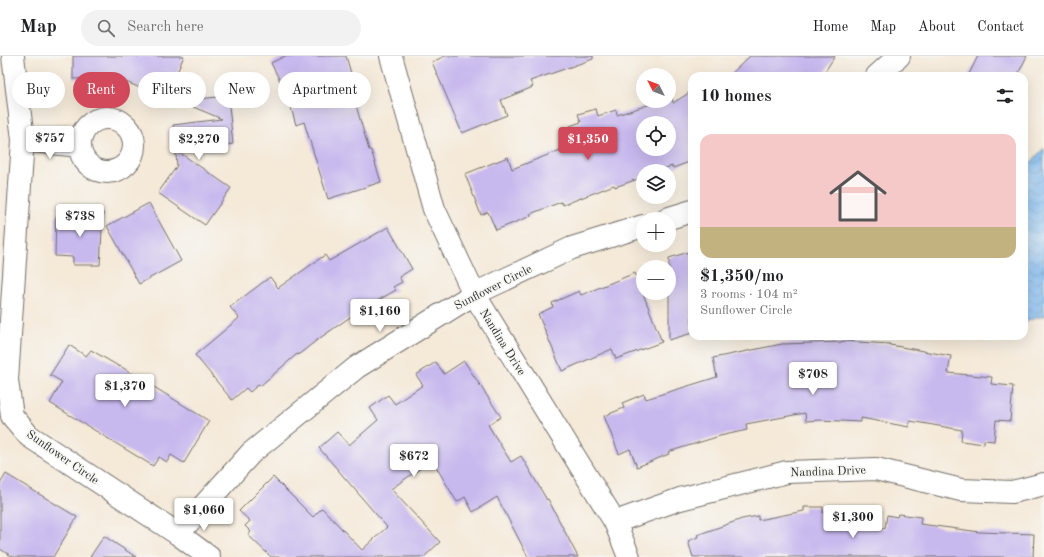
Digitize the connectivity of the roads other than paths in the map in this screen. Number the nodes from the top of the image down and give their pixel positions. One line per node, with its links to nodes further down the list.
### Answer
1 (13, 56): 5 (street, Sunflower Circle)
2 (391, 56): 10 (street, Nandina Drive)
3 (899, 56): 4 (street)
4 (881, 72)
5 (23, 140): 6 (street); 13 (street, Sunflower Circle)
6 (80, 146)
7 (688, 212): 8 (street)
8 (676, 216)
9 (636, 228): 10 (street, Sunflower Circle)
10 (474, 294): 12 (street, Nandina Drive); 13 (street, Sunflower Circle)
11 (1044, 484): 12 (street, Nandina Drive)
12 (615, 522): 15 (street, Nandina Drive)
13 (178, 534): 14 (street, Sunflower Circle)
14 (208, 557)
15 (629, 557)

